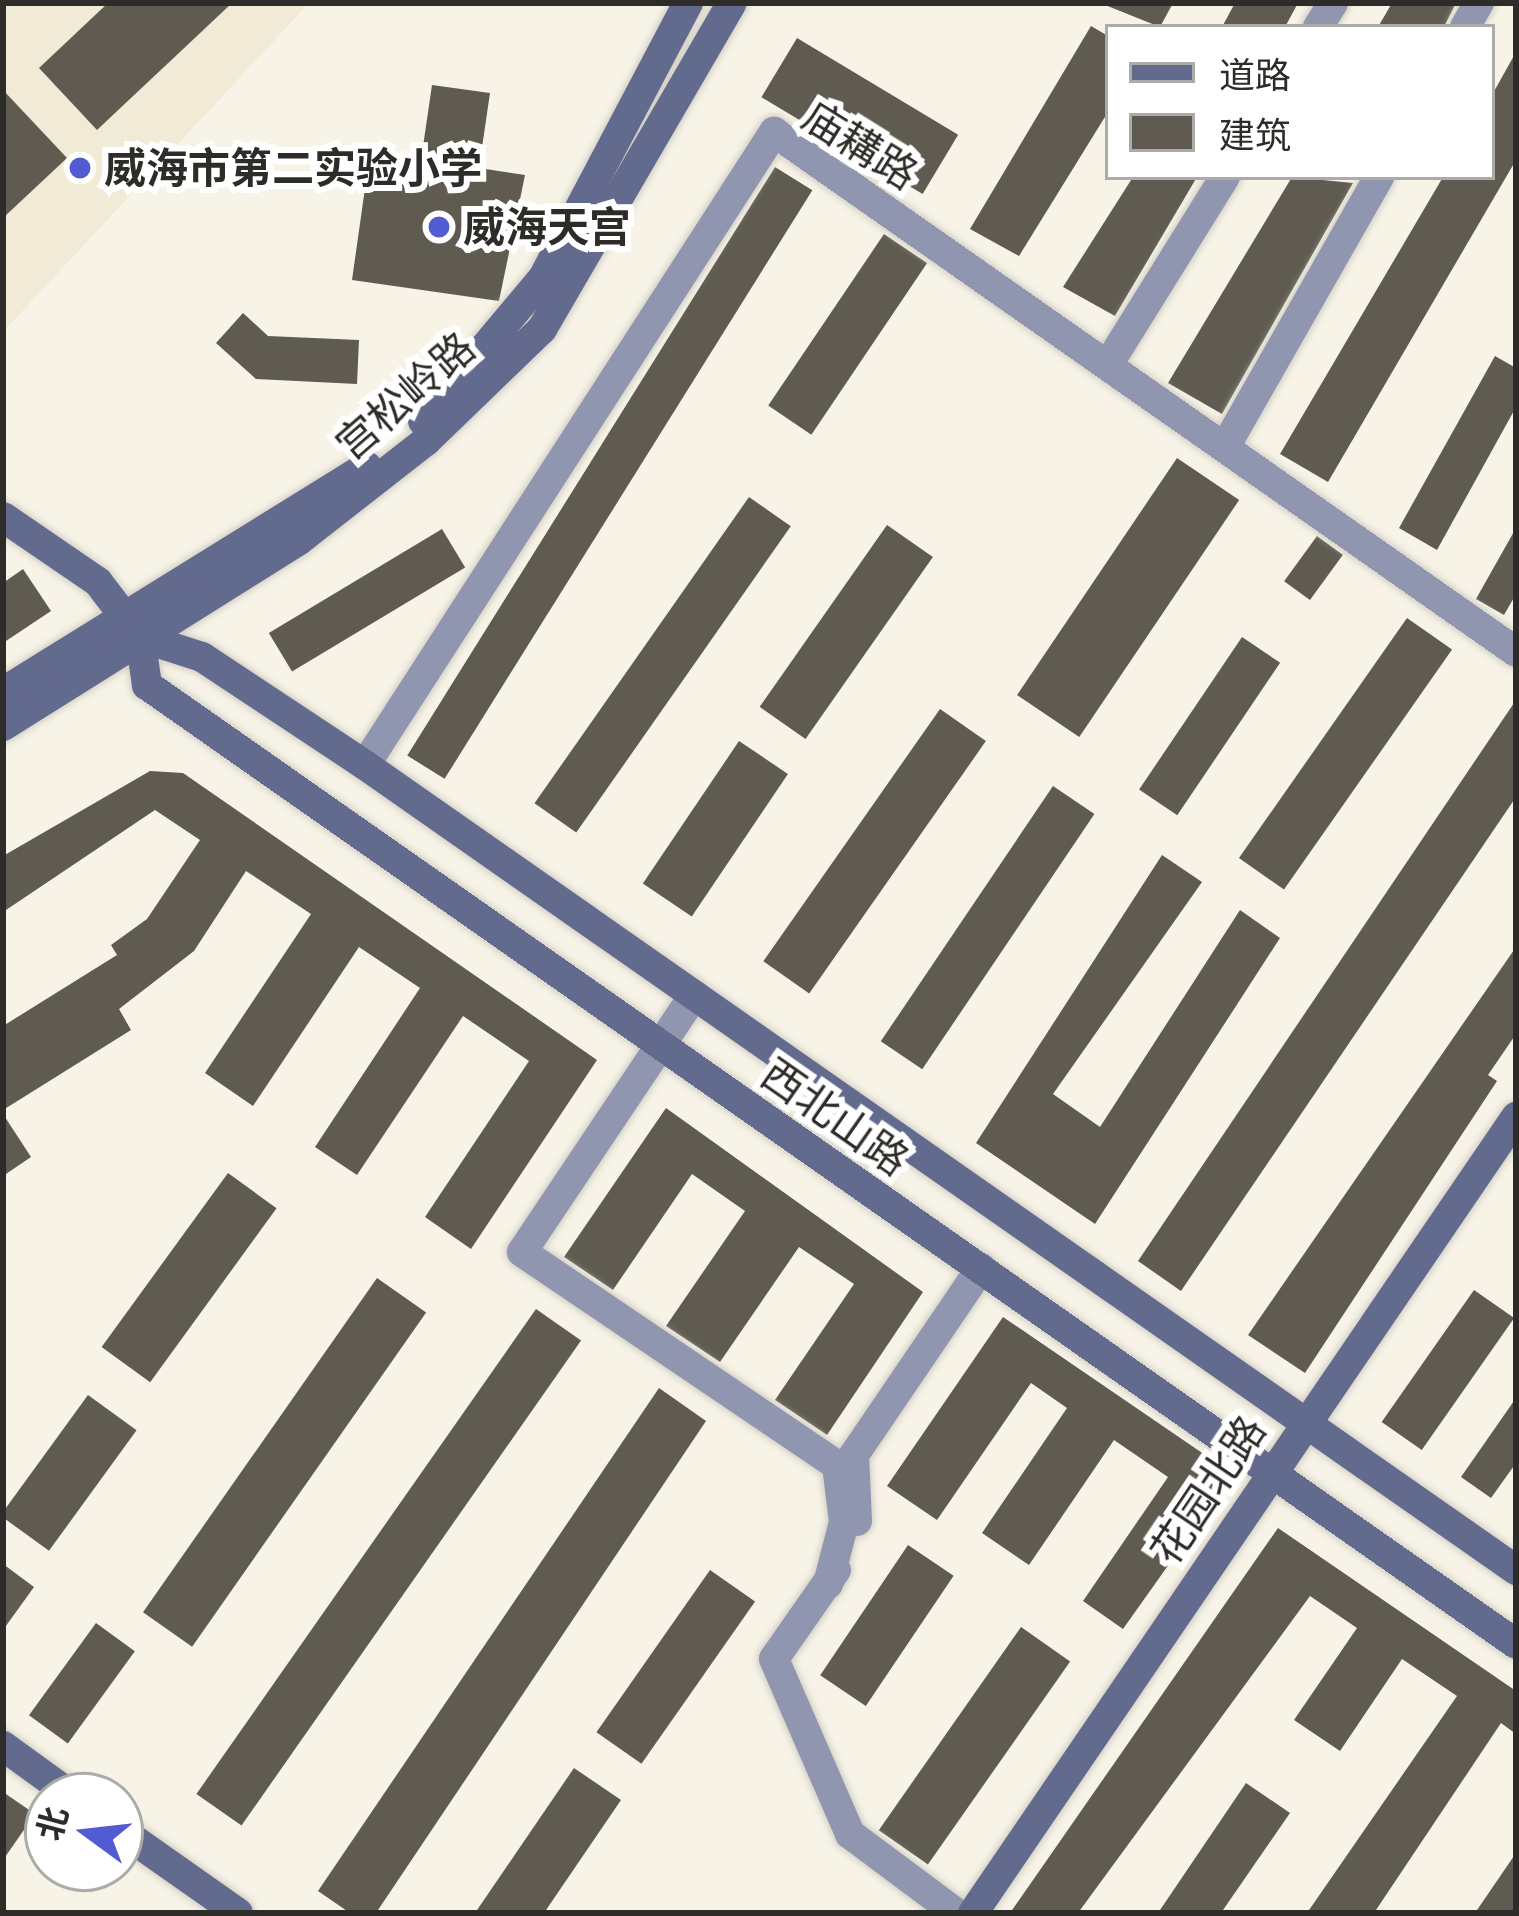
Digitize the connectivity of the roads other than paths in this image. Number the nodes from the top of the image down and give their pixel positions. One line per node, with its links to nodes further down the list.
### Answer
1 (688, 3): 8 (main road)
2 (732, 3): 8 (main road, 宫松岭路)
3 (1223, 180): 5 (street)
4 (1377, 180): 6 (street)
5 (1109, 363): 6 (street, 庙耩路); 12 (street, 庙耩路)
6 (1225, 447): 9 (street, 庙耩路)
7 (3, 517): 8 (main road, 西北山路)
8 (132, 626): 10 (main road); 11 (main road, 宫松岭路); 12 (main road, 西北山路); 14 (main road, 西北山路)
9 (1516, 652)
10 (3, 692)
11 (3, 727)
12 (365, 765): 13 (main road, 西北山路)
13 (694, 994): 14 (street); 17 (main road, 西北山路)
14 (659, 1047): 16 (main road, 西北山路); 20 (street)
15 (1516, 1117): 17 (main road, 花园北路)
16 (981, 1268): 18 (main road, 西北山路); 20 (street)
17 (1305, 1421): 18 (main road, 花园北路); 19 (main road, 西北山路)
18 (1269, 1472): 21 (main road, 西北山路); 27 (main road, 花园北路)
19 (1516, 1570)
20 (828, 1584): 26 (street)
21 (1516, 1644)
22 (3, 1746): 23 (main road)
23 (39, 1772)
24 (144, 1847): 25 (main road)
25 (238, 1913)
26 (956, 1913)
27 (973, 1913)

